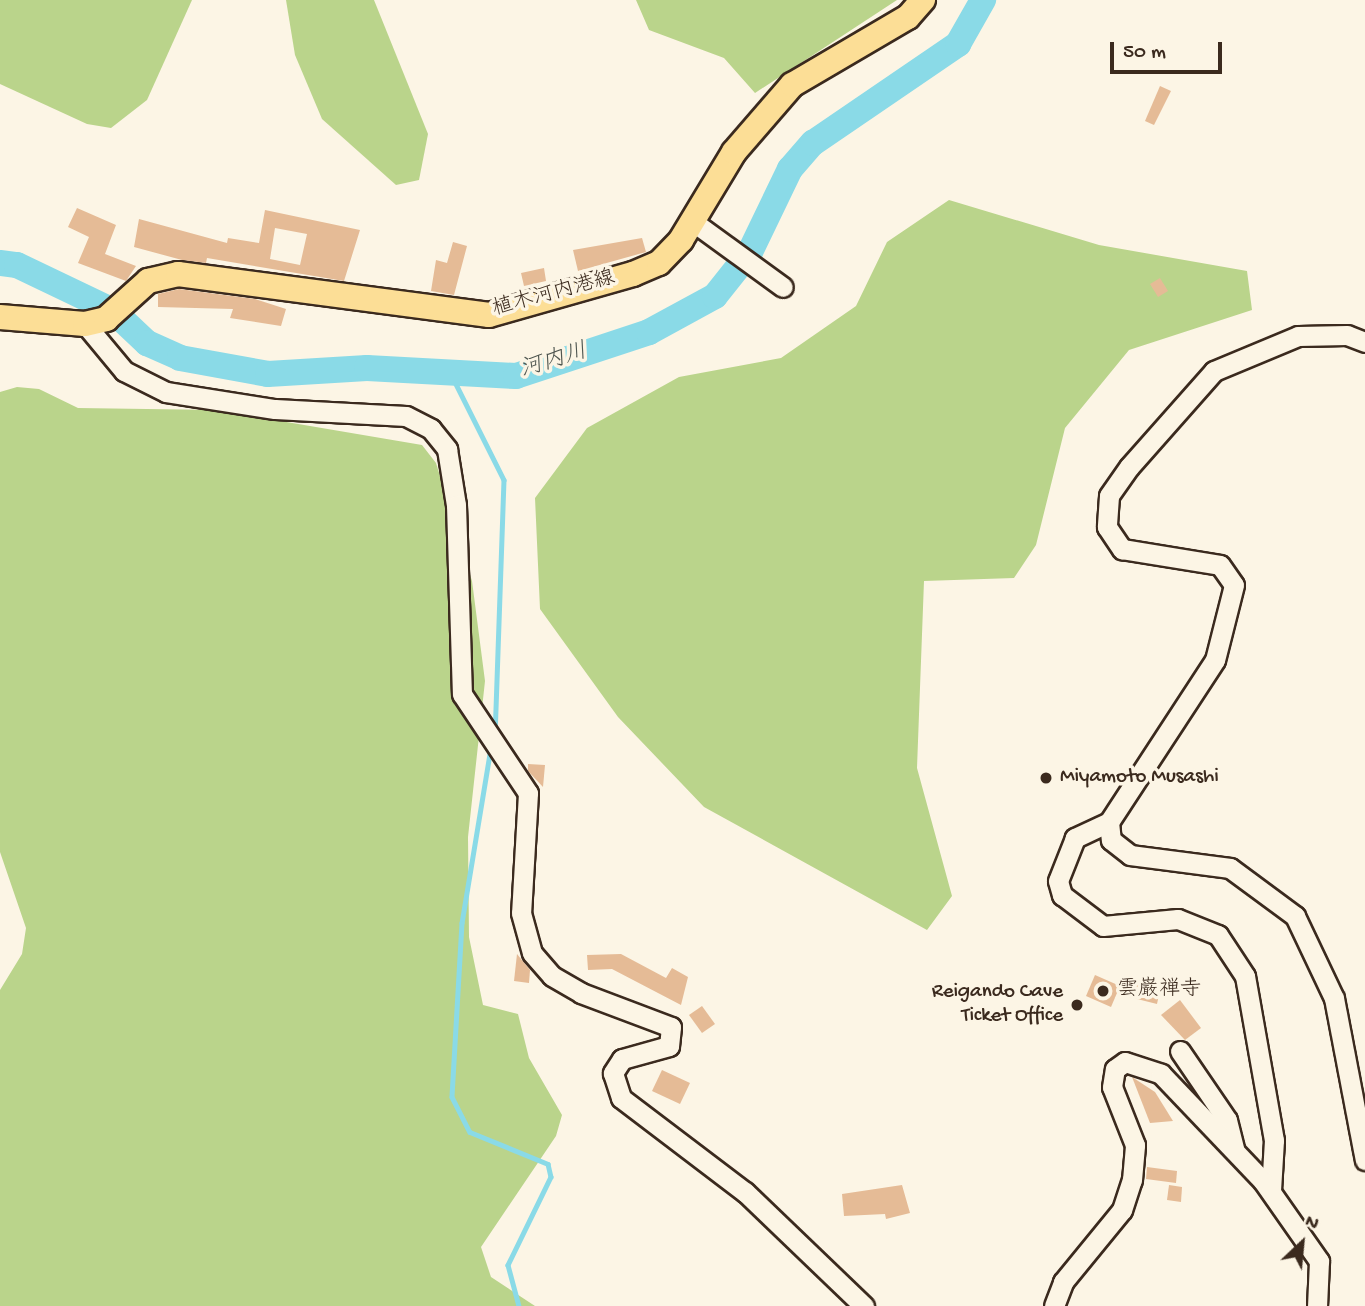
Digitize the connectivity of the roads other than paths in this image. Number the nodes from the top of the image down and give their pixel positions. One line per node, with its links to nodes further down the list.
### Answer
1 (923, 0): 2 (main road, 植木河内港線)
2 (692, 221): 3 (street); 5 (main road, 植木河内港線)
3 (783, 287)
4 (0, 317): 5 (main road)
5 (96, 321): 12 (street)
6 (1365, 342): 7 (street)
7 (1109, 822): 10 (street); 11 (street)
8 (1180, 1051): 9 (street)
9 (1236, 1157): 11 (street); 13 (street)
10 (1365, 1160)
11 (1271, 1191): 14 (street)
12 (864, 1306)
13 (1054, 1306)
14 (1317, 1306)

